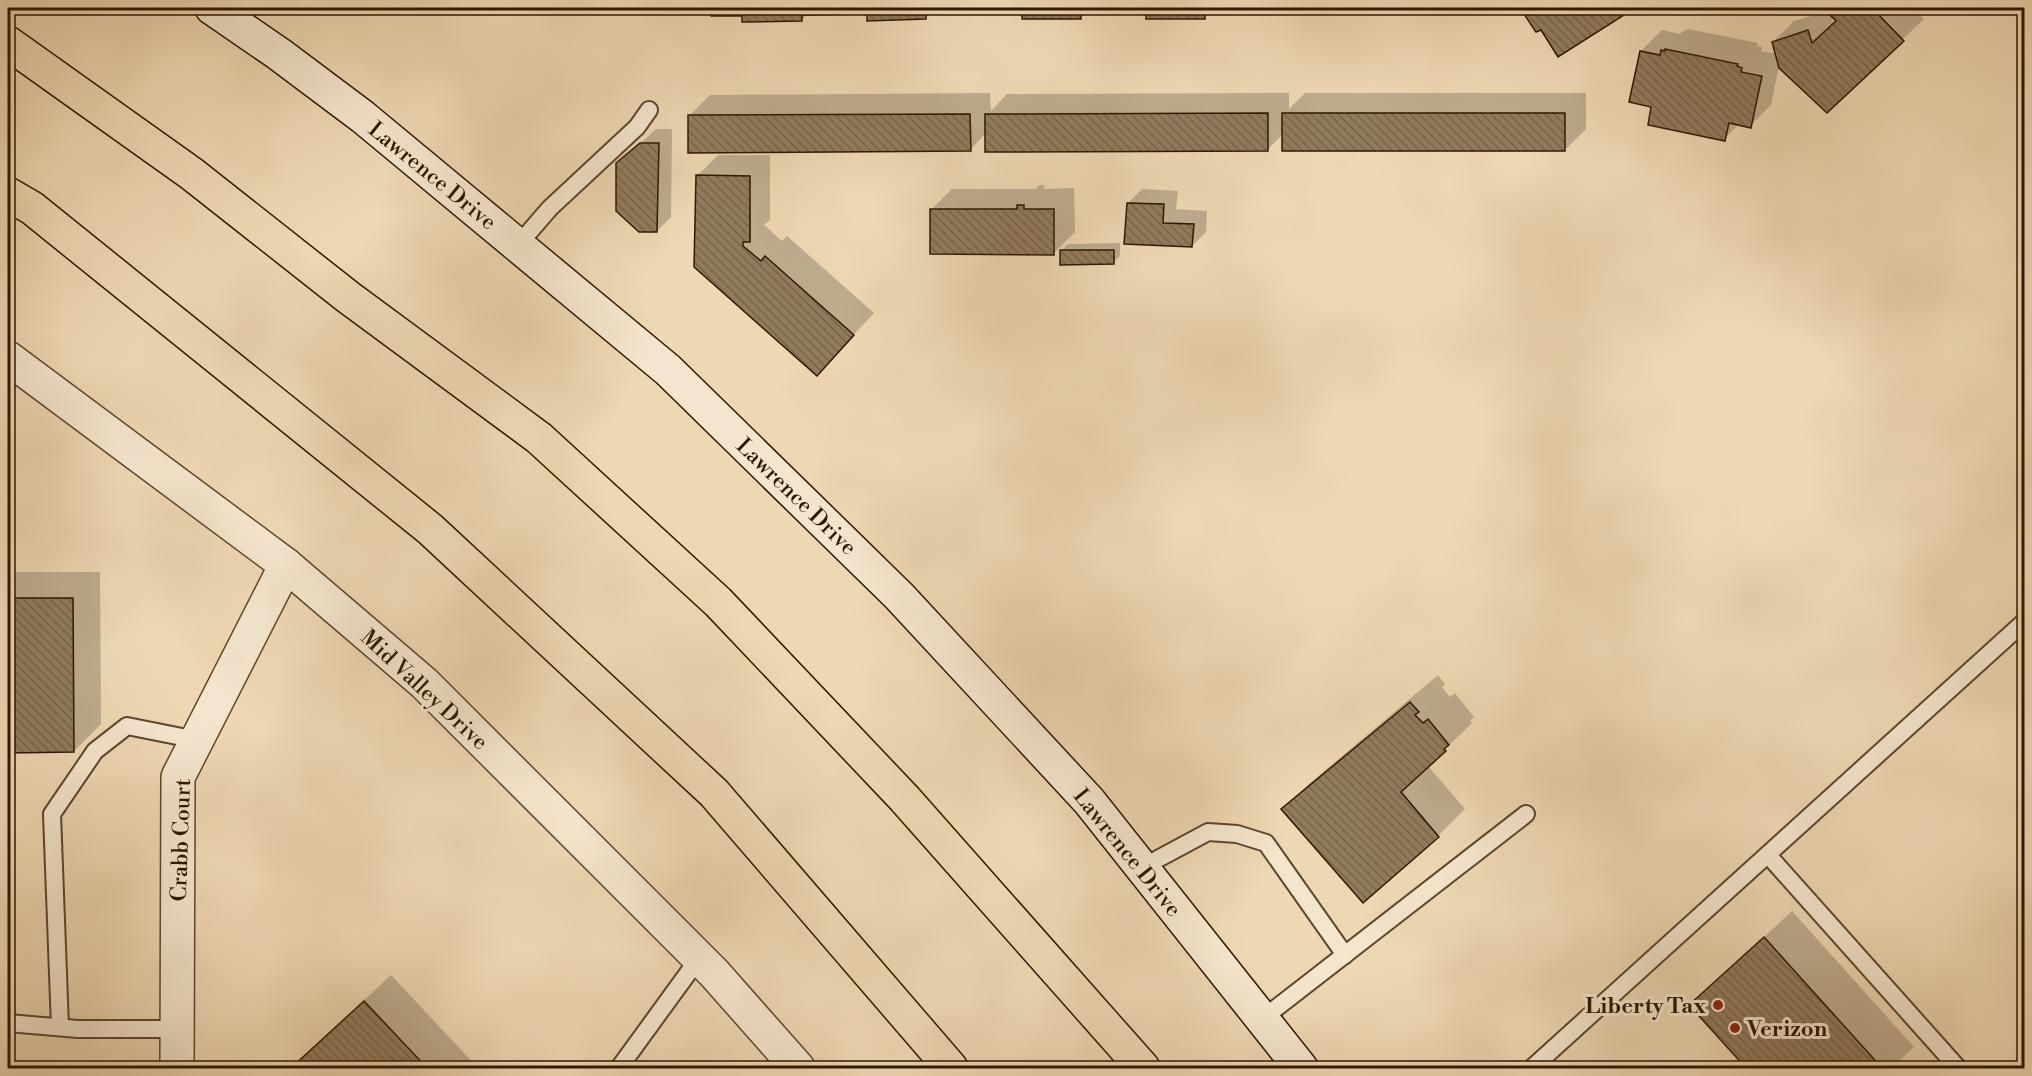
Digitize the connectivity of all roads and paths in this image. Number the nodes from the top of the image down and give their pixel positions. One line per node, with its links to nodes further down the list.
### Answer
1 (212, 8): 5 (street, Lawrence Drive)
2 (8, 43): 23 (highway)
3 (649, 110): 5 (lane)
4 (8, 194): 22 (highway)
5 (518, 244): 12 (street, Lawrence Drive)
6 (8, 358): 7 (street, Mid Valley Drive)
7 (286, 565): 9 (street, Crabb Court); 14 (street, Mid Valley Drive)
8 (2025, 622): 11 (lane)
9 (197, 740): 17 (lane); 18 (street, Crabb Court)
10 (1526, 814): 13 (lane)
11 (1768, 855): 25 (lane); 26 (lane)
12 (1142, 868): 13 (lane); 15 (street, Lawrence Drive)
13 (1345, 955): 15 (lane)
14 (699, 958): 20 (lane); 21 (street, Mid Valley Drive)
15 (1262, 1019): 24 (street, Lawrence Drive)
16 (8, 1023): 17 (lane)
17 (60, 1027): 18 (lane)
18 (178, 1029): 19 (street, Crabb Court)
19 (177, 1068)
20 (619, 1068)
21 (798, 1068)
22 (951, 1068)
23 (1143, 1068)
24 (1301, 1068)
25 (1532, 1068)
26 (1958, 1068)

